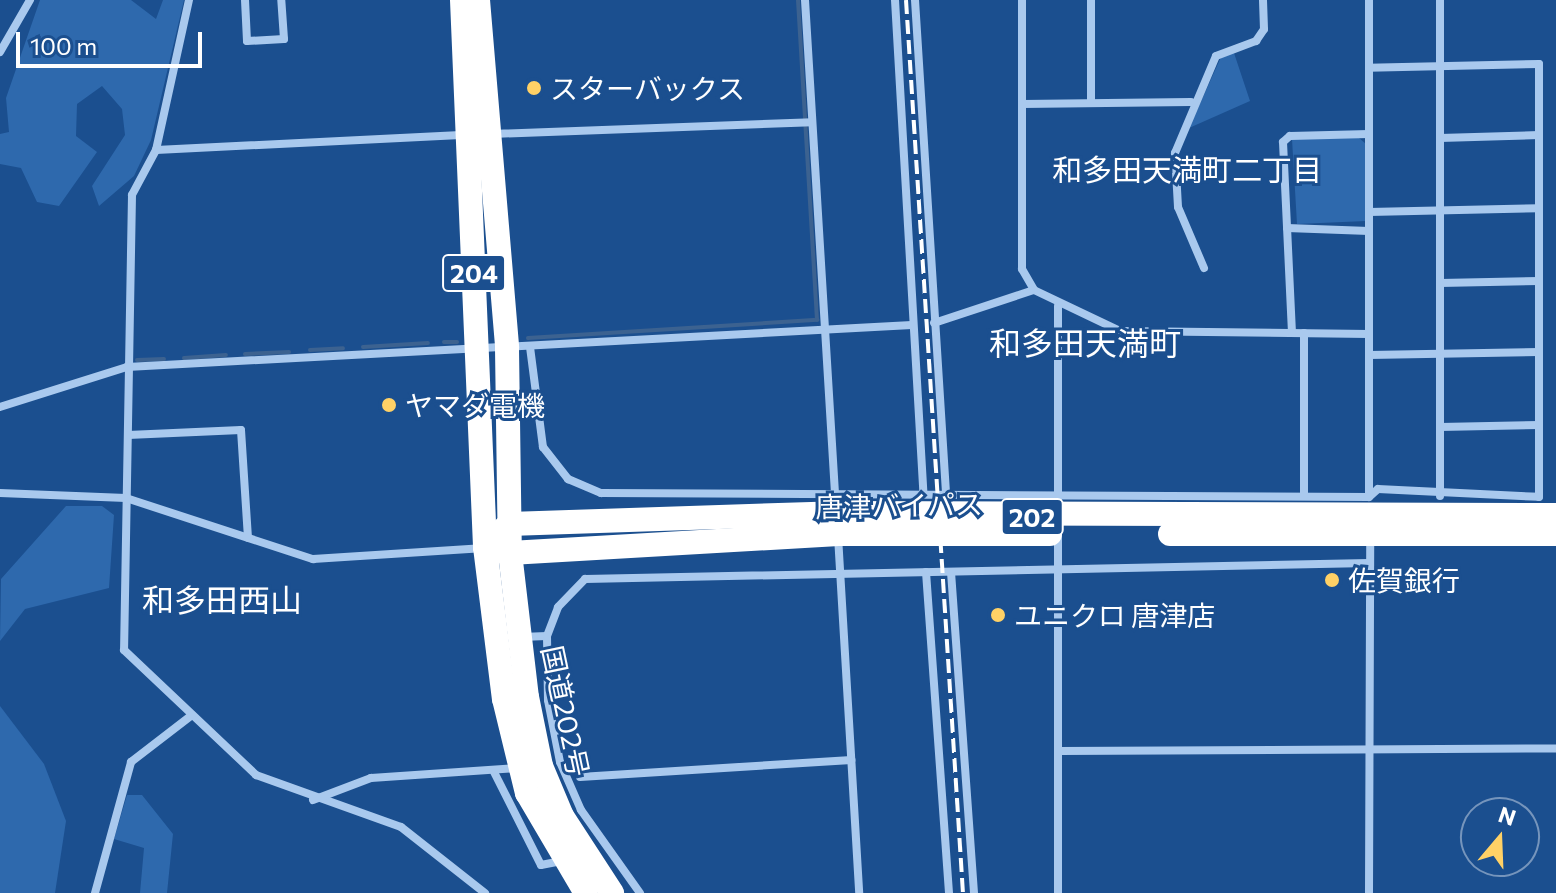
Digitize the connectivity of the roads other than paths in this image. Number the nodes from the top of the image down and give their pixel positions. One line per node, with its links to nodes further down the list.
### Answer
1 (30, 0): 15 (street)
2 (189, 0): 26 (street)
3 (245, 0): 4 (street)
4 (281, 0)
5 (462, 0): 23 (highway, 204)
6 (478, 0): 23 (highway, 204)
7 (805, 0): 21 (street)
8 (895, 0): 38 (street)
9 (915, 0): 37 (street)
10 (1022, 0): 20 (street)
11 (1091, 0): 19 (street)
12 (1263, 0): 18 (street)
13 (1369, 0): 17 (street)
14 (1440, 0): 16 (street)
15 (0, 52)
16 (1440, 67): 17 (street); 24 (street); 25 (street)
17 (1369, 68): 22 (street)
18 (1191, 102): 19 (street); 32 (street)
19 (1091, 103): 20 (street)
20 (1022, 104): 35 (street)
21 (812, 122): 23 (street); 39 (street)
22 (1369, 134): 29 (street); 30 (street)
23 (479, 135): 26 (street); 43 (highway, 204); 44 (highway, 204)
24 (1539, 135): 25 (street); 27 (street)
25 (1440, 138): 28 (street)
26 (156, 150): 48 (street)
27 (1539, 208): 28 (street); 33 (street)
28 (1440, 211): 29 (street); 34 (street)
29 (1369, 212): 31 (street)
30 (1287, 228): 31 (street); 40 (street)
31 (1369, 231): 42 (street)
32 (1204, 268)
33 (1539, 281): 34 (street); 45 (street)
34 (1440, 283): 46 (street)
35 (1034, 290): 36 (street); 37 (street)
36 (1058, 306): 40 (street); 60 (street)
37 (934, 323): 55 (street)
38 (912, 325): 39 (street); 54 (street)
39 (823, 330): 43 (street); 59 (street)
40 (1292, 333): 41 (street)
41 (1304, 333): 42 (street); 56 (street)
42 (1369, 334): 47 (street)
43 (519, 348): 44 (street); 59 (street); 63 (highway, 204)
44 (476, 349): 48 (street); 66 (highway, 204)
45 (1539, 352): 46 (street); 50 (street)
46 (1440, 354): 47 (street); 51 (street)
47 (1369, 355): 62 (street)
48 (127, 367): 49 (street); 52 (street)
49 (0, 407)
50 (1539, 425): 51 (street); 57 (street)
51 (1440, 427): 57 (street)
52 (128, 435): 58 (street); 65 (street)
53 (0, 493): 58 (street)
54 (923, 493): 55 (street); 59 (street)
55 (946, 493): 60 (street)
56 (1304, 496): 60 (street); 62 (street)
57 (1440, 496): 62 (street)
58 (126, 498): 65 (street); 75 (street)
59 (836, 513): 60 (highway, 唐津バイパス / 202); 63 (highway, 唐津バイパス / 202); 67 (highway, 唐津バイパス / 202); 70 (street)
60 (1058, 515): 62 (highway, 唐津バイパス / 202); 69 (street)
61 (1556, 515): 62 (highway, 唐津バイパス / 202)
62 (1370, 516): 64 (highway, 唐津バイパス / 202); 68 (street)
63 (509, 524): 66 (highway); 67 (highway, 国道202号)
64 (1556, 534)
65 (248, 538): 66 (street)
66 (485, 547): 67 (highway, 唐津バイパス / 202); 80 (highway, 国道202号)
67 (510, 553): 74 (highway, 国道202号)
68 (1369, 563): 69 (street); 77 (street)
69 (1059, 571): 72 (street); 78 (street)
70 (840, 572): 71 (street); 73 (street); 79 (street)
71 (926, 572): 72 (street); 89 (street)
72 (951, 572): 90 (street)
73 (547, 636): 74 (street); 80 (street)
74 (520, 637): 80 (highway, 国道202号)
75 (192, 715): 82 (street); 83 (street)
76 (1556, 748): 77 (street)
77 (1369, 750): 78 (street); 92 (street)
78 (1059, 751): 91 (street)
79 (851, 760): 81 (street); 88 (street)
80 (528, 767): 82 (street); 85 (highway, 国道202号); 86 (highway, 国道202号); 87 (street)
81 (580, 777)
82 (313, 800): 84 (street)
83 (95, 893)
84 (485, 893)
85 (586, 893)
86 (612, 893)
87 (640, 893)
88 (859, 893)
89 (949, 893)
90 (974, 893)
91 (1058, 893)
92 (1369, 893)

